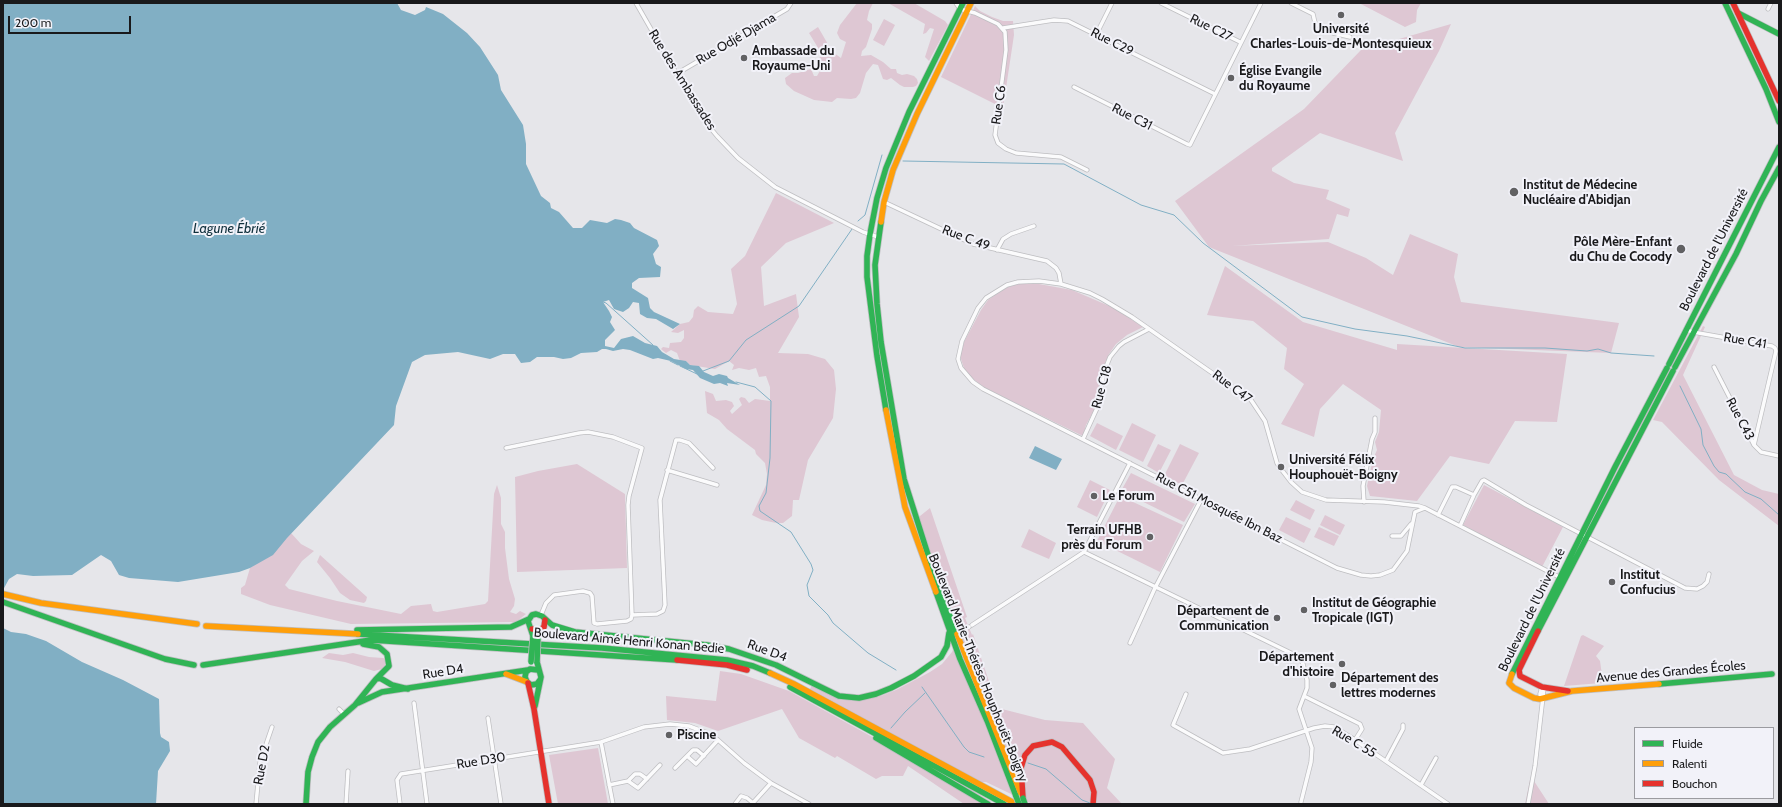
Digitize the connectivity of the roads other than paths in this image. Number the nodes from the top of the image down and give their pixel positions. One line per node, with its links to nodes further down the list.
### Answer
1 (636, 3): 24 (street, Rue des Ambassades)
2 (791, 3): 24 (street, Rue Odjé Djama)
3 (956, 3): 13 (street)
4 (963, 3): 12 (street); 13 (main road, Boulevard Marie-Thérèse Houphouët-Boigny)
5 (1112, 3): 21 (street)
6 (1161, 3): 23 (street, Rue C27)
7 (1261, 3): 23 (street)
8 (1291, 3): 22 (street)
9 (1725, 3): 18 (main road)
10 (1733, 3): 17 (main road)
11 (1771, 3): 14 (street)
12 (970, 5): 15 (main road, Boulevard Marie-Thérèse Houphouët-Boigny); 16 (street)
13 (960, 9): 15 (street); 36 (main road, Boulevard Marie-Thérèse Houphouët-Boigny)
14 (1768, 9)
15 (967, 12): 16 (street); 34 (main road, Boulevard Marie-Thérèse Houphouët-Boigny)
16 (975, 13): 19 (street)
17 (1738, 13): 18 (main road); 20 (main road); 27 (main road)
18 (1731, 16): 28 (main road)
19 (1003, 28): 21 (street, Rue C29); 31 (street, Rue C6)
20 (1779, 34)
21 (1096, 35): 26 (street, Rue C29)
22 (1350, 37)
23 (1240, 42): 26 (street)
24 (678, 73): 36 (street, Rue des Ambassades)
25 (1074, 87): 26 (street, Rue C31)
26 (1215, 94)
27 (1779, 101)
28 (1779, 122)
29 (1779, 147): 32 (main road, Boulevard de l'Université)
30 (1779, 168): 33 (main road, Boulevard de l'Université)
31 (1088, 170)
32 (1753, 197): 33 (main road); 41 (main road, Boulevard de l'Université)
33 (1761, 201): 41 (main road, Boulevard de l'Université)
34 (884, 202): 37 (main road, Boulevard Marie-Thérèse Houphouët-Boigny); 38 (street, Rue C 49)
35 (1034, 226): 38 (street)
36 (870, 234): 37 (street, Rue des Ambassades); 77 (main road, Boulevard Marie-Thérèse Houphouët-Boigny)
37 (878, 237): 79 (main road, Boulevard Marie-Thérèse Houphouët-Boigny)
38 (997, 250): 39 (street, Rue C 49)
39 (1061, 284): 40 (street, Rue C47); 43 (street, Rue C47)
40 (1149, 329): 45 (street, Rue C18); 55 (street, Rue C47)
41 (1690, 331): 46 (street, Rue C41); 61 (main road, Boulevard de l'Université)
42 (1714, 367): 46 (street, Rue C43)
43 (983, 389): 45 (street, Rue C51 Mosquée Ibn Baz)
44 (1374, 418): 55 (street)
45 (1083, 439): 49 (street, Rue C51 Mosquée Ibn Baz)
46 (1754, 445): 48 (street, Rue C43)
47 (506, 448): 69 (street)
48 (1779, 456)
49 (1130, 463): 54 (street, Rue C51 Mosquée Ibn Baz); 62 (street)
50 (713, 468): 51 (street)
51 (667, 470): 52 (street); 69 (street)
52 (717, 485)
53 (1474, 495): 57 (street); 59 (street); 61 (street)
54 (1202, 498): 58 (street, Rue C51 Mosquée Ibn Baz); 65 (street)
55 (1364, 502): 56 (street, Rue C47)
56 (1425, 508): 57 (street, Rue C47); 58 (street)
57 (1438, 515): 59 (street, Rue C47)
58 (1413, 521): 60 (street)
59 (1460, 526): 64 (street, Rue C47)
60 (1392, 536)
61 (1584, 536): 63 (street); 64 (main road, Boulevard de l'Université)
62 (1084, 552): 65 (street); 79 (street)
63 (1709, 574)
64 (1562, 579): 70 (main road, Boulevard de l'Université)
65 (1155, 588): 82 (street); 100 (street)
66 (3, 594): 73 (main road)
67 (3, 602): 84 (main road)
68 (541, 615): 69 (street); 71 (main road); 72 (main road, Rue D4)
69 (632, 615)
70 (1543, 618): 95 (main road, Boulevard de l'Université); 101 (main road, Boulevard de l'Université)
71 (529, 619): 75 (main road); 78 (main road)
72 (545, 620): 76 (main road); 77 (main road, Rue D4)
73 (197, 624)
74 (206, 626): 78 (main road, Boulevard Aimé Henri Konan Bedie)
75 (532, 629): 76 (main road); 80 (main road)
76 (540, 630): 80 (main road)
77 (949, 630): 147 (main road, Boulevard Marie-Thérèse Houphouët-Boigny, bridge)
78 (322, 632): 128 (main road, Boulevard Aimé Henri Konan Bedie)
79 (956, 632): 131 (main road, Boulevard Marie-Thérèse Houphouët-Boigny)
80 (536, 636): 83 (main road, bridge)
81 (342, 643): 85 (main road, Boulevard Aimé Henri Konan Bedie); 90 (main road); 107 (main road, Boulevard Aimé Henri Konan Bedie)
82 (1130, 643)
83 (534, 662): 86 (main road); 87 (main road)
84 (194, 665)
85 (203, 665)
86 (529, 669): 87 (main road); 88 (main road, Rue D4); 93 (main road)
87 (538, 670): 91 (main road)
88 (506, 674): 93 (main road, Rue D4); 96 (main road, Rue D4)
89 (1775, 674): 97 (main road, Avenue des Grandes Écoles)
90 (377, 678): 92 (main road, Rue D4); 94 (main road)
91 (541, 680): 93 (main road); 104 (main road)
92 (384, 681): 96 (main road, Rue D4); 98 (main road)
93 (527, 683): 104 (main road)
94 (371, 686): 98 (main road); 103 (main road)
95 (1543, 687): 97 (main road, Boulevard de l'Université); 101 (street)
96 (408, 688): 98 (main road, Rue D4)
97 (1572, 691): 101 (main road)
98 (381, 693): 103 (main road, Rue D4)
99 (1186, 694): 111 (street, Rue C 55)
100 (1304, 696): 111 (street); 113 (street)
101 (1542, 700): 149 (street)
102 (414, 703): 123 (street)
103 (355, 705): 106 (main road)
104 (534, 708): 115 (main road)
105 (339, 709): 106 (street)
106 (344, 714): 135 (main road)
107 (839, 714): 145 (main road); 146 (main road, Boulevard Aimé Henri Konan Bedie)
108 (488, 718): 119 (street)
109 (1403, 725): 120 (street)
110 (272, 727): 134 (street, Rue D2)
111 (1306, 731): 113 (street, Rue C 55); 132 (street)
112 (718, 740): 114 (street, Rue D30); 117 (street); 127 (street, Rue D30)
113 (1355, 740): 120 (street, Rue C 55)
114 (601, 742): 115 (street, Rue D30); 129 (street)
115 (540, 752): 119 (street, Rue D30); 140 (main road)
116 (687, 756): 117 (street); 117 (street); 122 (street)
117 (704, 756)
118 (1436, 758): 130 (street)
119 (494, 759): 123 (street, Rue D30); 139 (street)
120 (1386, 762): 130 (street, Rue C 55)
121 (660, 765): 125 (street)
122 (675, 768)
123 (423, 770): 137 (street, Rue D30); 138 (street)
124 (348, 772): 136 (street)
125 (647, 779): 126 (street); 126 (street)
126 (628, 781): 129 (street)
127 (771, 783): 143 (street); 144 (street, Rue D30)
128 (978, 783): 131 (main road); 147 (main road, Boulevard Aimé Henri Konan Bedie)
129 (609, 785): 141 (street)
130 (1421, 785): 148 (street, Rue C 55)
131 (1024, 802): 133 (main road)
132 (1301, 802)
133 (1093, 803)
134 (256, 804)
135 (306, 804)
136 (346, 804)
137 (400, 804)
138 (427, 804)
139 (501, 804)
140 (549, 804)
141 (613, 804)
142 (735, 804): 143 (street)
143 (752, 804)
144 (809, 804)
145 (988, 804)
146 (1004, 804)
147 (1017, 804)
148 (1448, 804)
149 (1528, 804)

